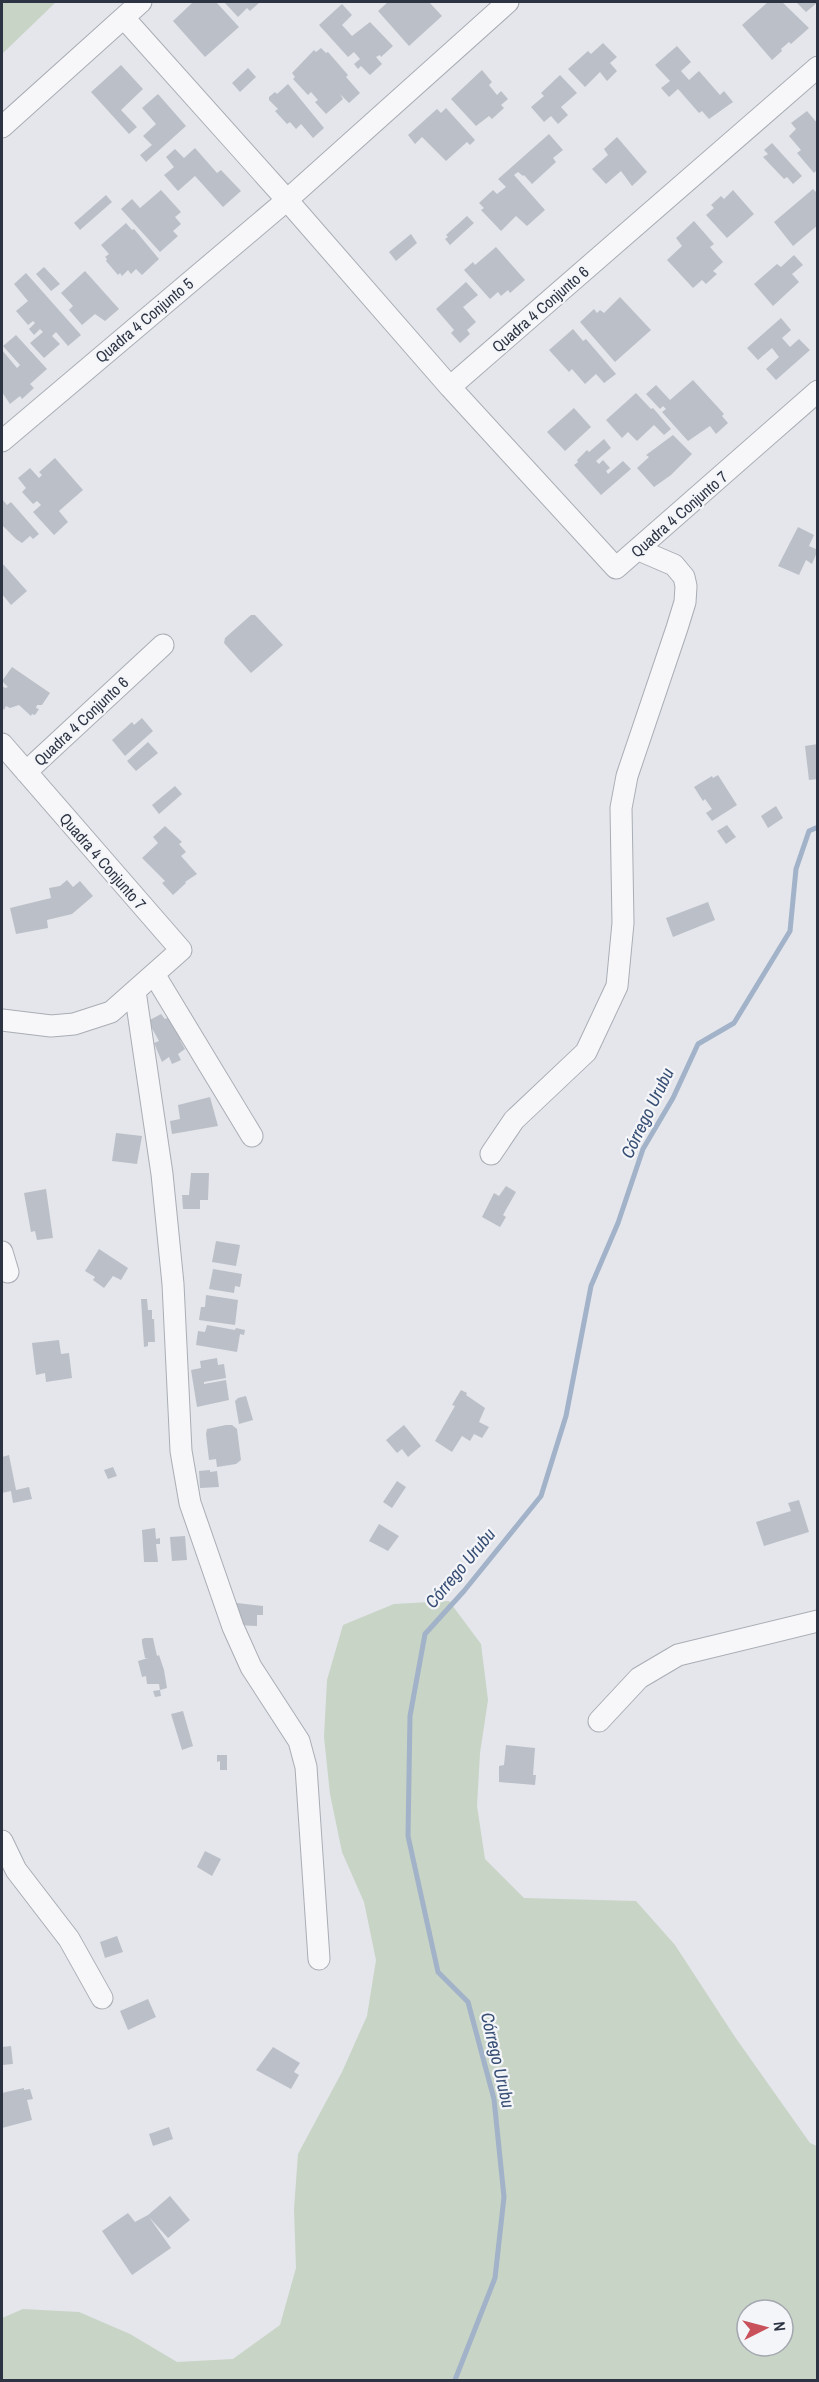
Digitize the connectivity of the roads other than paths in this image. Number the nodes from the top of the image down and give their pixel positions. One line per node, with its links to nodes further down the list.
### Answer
1 (141, 2): 3 (street)
2 (508, 2): 6 (street, Quadra 4 Conjunto 5)
3 (124, 18): 5 (street); 6 (street)
4 (818, 67): 7 (street, Quadra 4 Conjunto 6)
5 (2, 127)
6 (287, 200): 7 (street); 11 (street, Quadra 4 Conjunto 5)
7 (450, 387): 12 (street, Quadra 4 Conjunto 7)
8 (818, 391): 10 (street, Quadra 4 Conjunto 7)
9 (818, 405): 10 (street)
10 (787, 419): 12 (street, Quadra 4 Conjunto 7)
11 (2, 441)
12 (639, 550): 20 (street)
13 (163, 645): 15 (street, Quadra 4 Conjunto 6)
14 (2, 744): 15 (street, Quadra 4 Conjunto 6)
15 (26, 772): 16 (street, Quadra 4 Conjunto 7)
16 (154, 974): 17 (street); 19 (street)
17 (135, 991): 18 (street); 24 (street)
18 (2, 1020)
19 (252, 1136)
20 (491, 1155)
21 (818, 1621): 22 (street)
22 (599, 1721)
23 (2, 1841): 25 (street)
24 (319, 1959)
25 (102, 1998)

